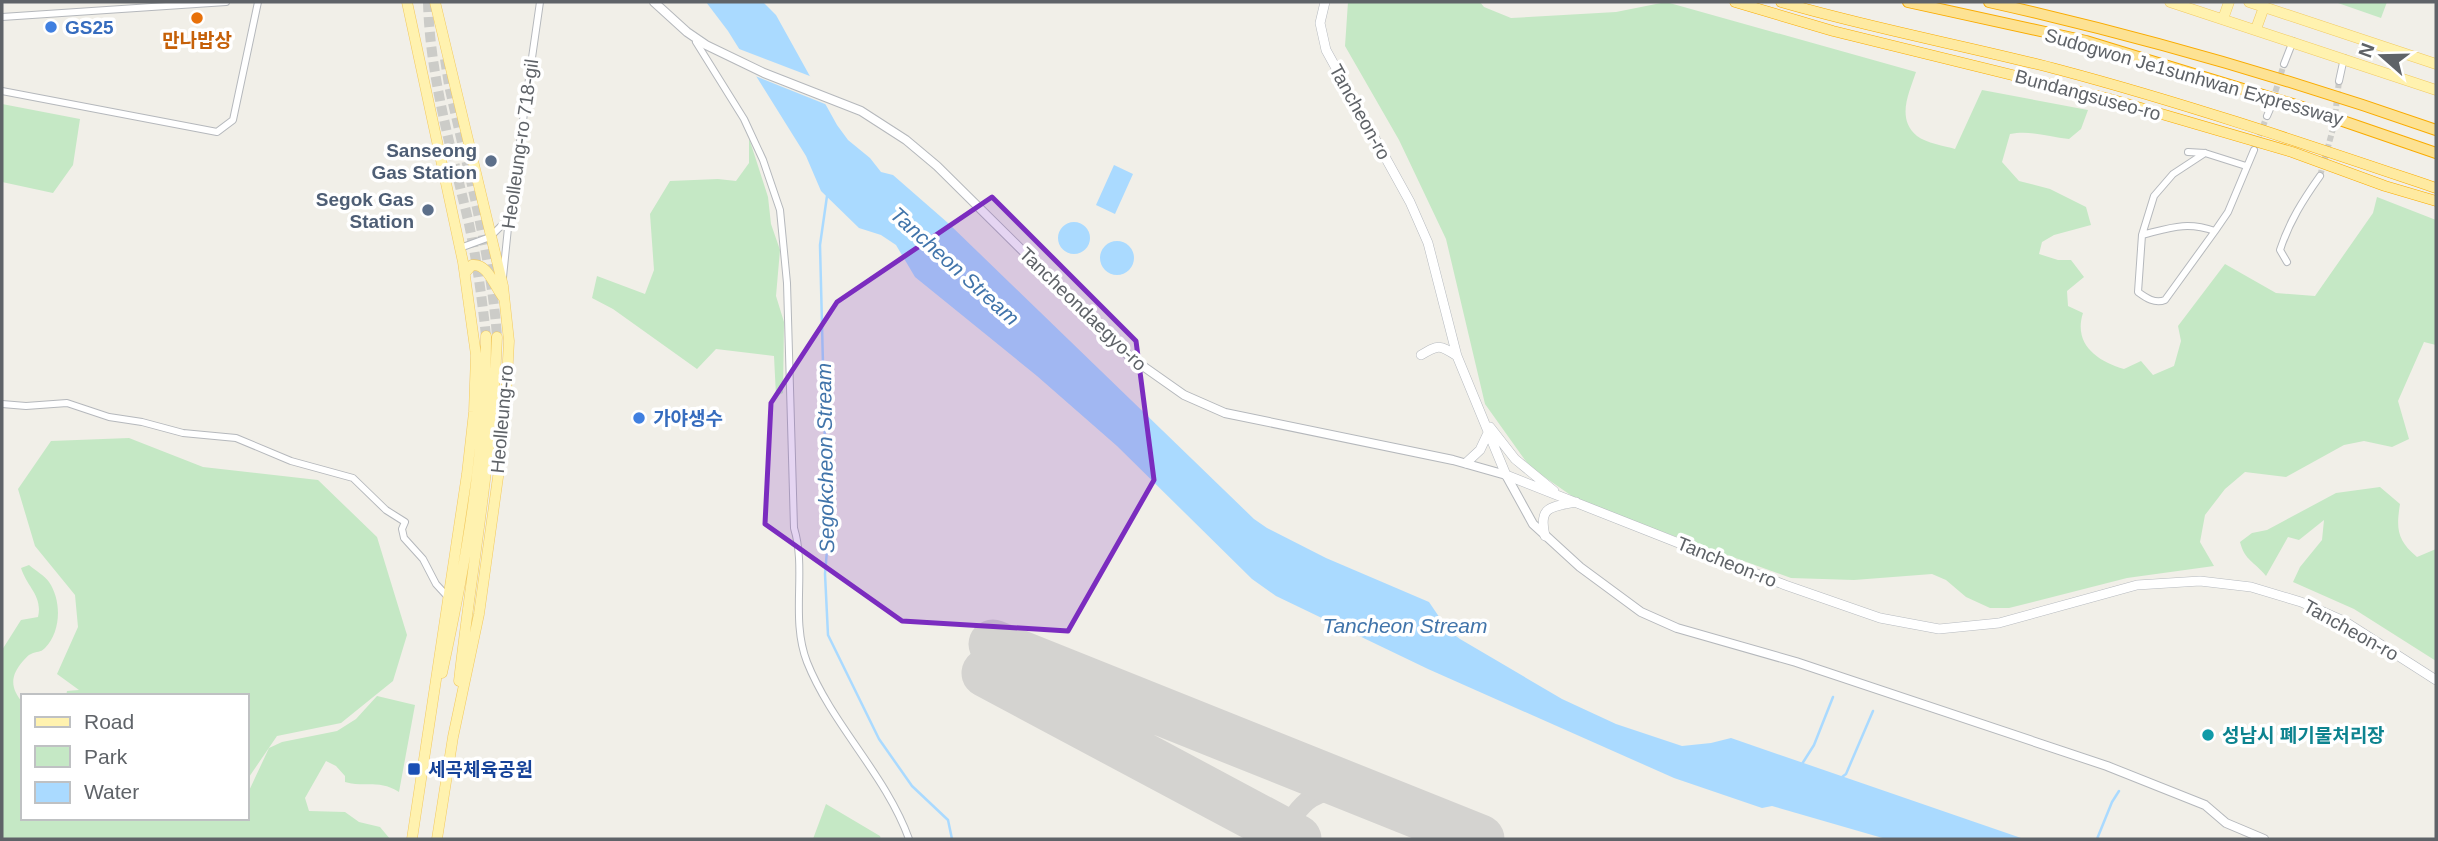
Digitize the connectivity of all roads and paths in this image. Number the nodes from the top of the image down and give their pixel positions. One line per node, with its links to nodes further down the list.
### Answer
1 (226, 2): 17 (street)
2 (258, 2): 27 (street)
3 (407, 2): 41 (main road, Heolleung-ro)
4 (435, 2): 40 (main road, Heolleung-ro)
5 (540, 2): 37 (street, Heolleung-ro 718-gil)
6 (654, 2): 51 (street, Tancheondaegyo-ro)
7 (1325, 2): 47 (main road, Tancheon-ro)
8 (1735, 2): 36 (highway, Bundangsuseo-ro)
9 (1781, 2): 35 (highway, Bundangsuseo-ro)
10 (1908, 2): 32 (highway, Sudogwon Je1sunhwan Expressway)
11 (1989, 2): 28 (highway, Sudogwon Je1sunhwan Expressway)
12 (2170, 2): 15 (main road)
13 (2229, 2): 18 (main road)
14 (2249, 2): 16 (main road)
15 (2182, 4): 18 (main road)
16 (2264, 6): 19 (main road); 24 (main road)
17 (2, 17)
18 (2223, 19): 19 (main road)
19 (2256, 29): 20 (main road)
20 (2293, 41): 22 (main road); 23 (street)
21 (696, 42): 62 (street)
22 (2344, 58): 25 (street); 26 (main road)
23 (2284, 64)
24 (2436, 64)
25 (2339, 81)
26 (2436, 90)
27 (2, 91)
28 (2436, 130)
29 (2254, 150): 33 (street)
30 (2188, 152): 31 (street)
31 (2205, 153): 33 (street); 39 (street)
32 (2436, 153)
33 (2246, 166): 38 (street)
34 (2320, 176): 42 (street)
35 (2436, 188)
36 (2436, 201)
37 (509, 218): 40 (street); 44 (street, Heolleung-ro 718-gil)
38 (2215, 231): 39 (street); 39 (street)
39 (2142, 235)
40 (490, 237): 41 (street); 44 (main road, Heolleung-ro)
41 (460, 248): 43 (main road, Heolleung-ro)
42 (2287, 262)
43 (465, 273): 45 (main road); 56 (main road, Heolleung-ro)
44 (503, 286): 45 (main road, Heolleung-ro)
45 (504, 298): 58 (main road, Heolleung-ro)
46 (1421, 355): 47 (main road)
47 (1457, 356): 49 (main road, Tancheon-ro)
48 (2, 404): 56 (street)
49 (1478, 408): 50 (main road, Tancheon-ro); 53 (main road)
50 (1488, 433): 51 (main road); 52 (main road, Tancheon-ro)
51 (1466, 463): 52 (street, Tancheondaegyo-ro)
52 (1506, 475): 53 (main road, Tancheon-ro); 55 (street)
53 (1558, 494): 54 (main road, Tancheon-ro)
54 (1577, 502): 55 (main road); 57 (main road, Tancheon-ro)
55 (1545, 536): 63 (street)
56 (447, 596): 59 (main road, Heolleung-ro)
57 (2436, 680)
58 (453, 737): 59 (main road); 61 (main road, Heolleung-ro)
59 (426, 742): 60 (main road, Heolleung-ro)
60 (412, 839)
61 (437, 839)
62 (909, 839)
63 (2264, 839)

